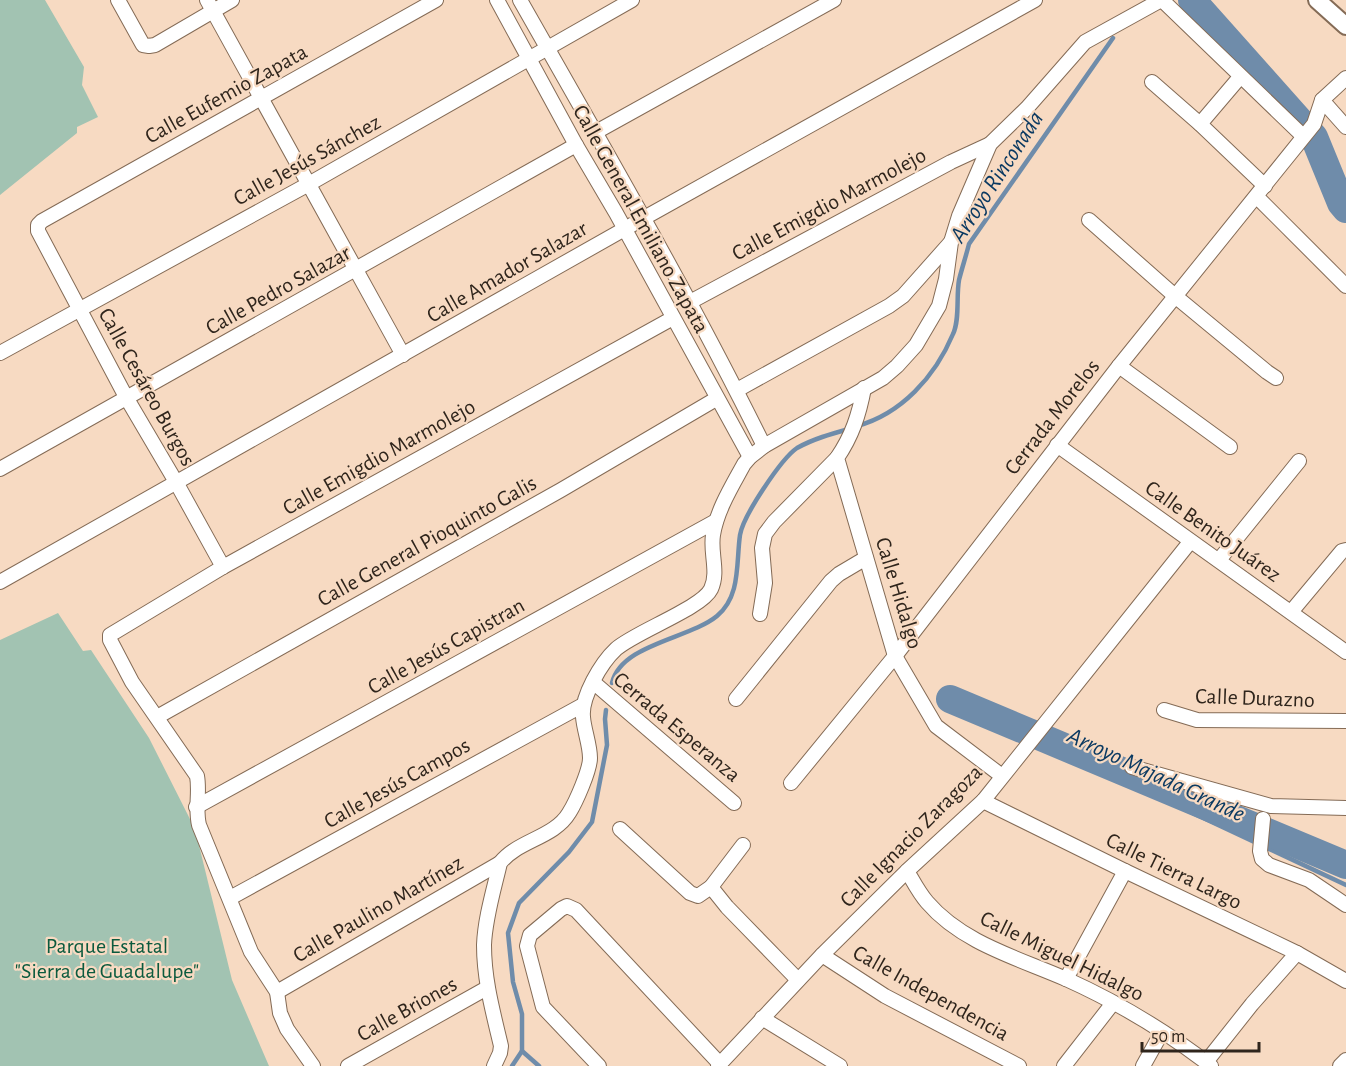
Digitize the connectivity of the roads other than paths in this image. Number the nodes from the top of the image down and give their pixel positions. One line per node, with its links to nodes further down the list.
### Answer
1 (118, 0): 11 (street)
2 (232, 0): 11 (street)
3 (436, 0): 18 (street, Calle Eufemio Zapata)
4 (497, 0): 14 (street, Calle General Emiliano Zapata)
5 (520, 0): 13 (street, Calle General Emiliano Zapata)
6 (632, 0): 13 (street, Calle Jesús Sánchez)
7 (834, 0): 23 (street)
8 (1035, 0): 28 (street, Calle Amador Salazar)
9 (1162, 0): 15 (street); 24 (street)
10 (1317, 0): 12 (street)
11 (209, 5): 18 (street)
12 (1346, 26)
13 (547, 47): 14 (street, Calle Jesús Sánchez); 23 (street, Calle General Emiliano Zapata)
14 (530, 59): 25 (street, Calle General Emiliano Zapata); 26 (street, Calle Jesús Sánchez)
15 (1240, 77): 20 (street); 22 (street)
16 (1346, 78): 19 (street, Cerrada Morelos)
17 (1152, 82): 20 (street)
18 (260, 99): 26 (street); 30 (street, Calle Eufemio Zapata)
19 (1322, 100): 21 (street); 22 (street, Cerrada Morelos)
20 (1200, 124): 27 (street)
21 (1346, 127)
22 (1308, 131): 27 (street, Cerrada Morelos)
23 (596, 132): 28 (street, Calle General Emiliano Zapata)
24 (990, 144): 32 (street); 36 (street, Calle Emigdio Marmolejo)
25 (576, 146): 31 (street, Calle General Emiliano Zapata); 33 (street, Calle Pedro Salazar)
26 (307, 185): 33 (street); 37 (street, Calle Jesús Sánchez)
27 (1261, 192): 34 (street); 35 (street, Cerrada Morelos)
28 (644, 218): 31 (street, Calle Amador Salazar); 36 (street, Calle General Emiliano Zapata)
29 (1089, 220): 35 (street)
30 (38, 225): 37 (street, Calle Cesáreo Burgos)
31 (624, 229): 38 (street, Calle General Emiliano Zapata); 40 (street, Calle Amador Salazar)
32 (951, 242): 43 (street); 44 (street)
33 (355, 271): 40 (street); 45 (street, Calle Pedro Salazar)
34 (1346, 286)
35 (1175, 296): 41 (street, Cerrada Morelos); 42 (street)
36 (690, 302): 44 (street, Calle General Emiliano Zapata)
37 (80, 310): 39 (street, Calle Jesús Sánchez); 45 (street, Calle Cesáreo Burgos)
38 (673, 318): 46 (street, Calle General Emiliano Zapata); 60 (street, Calle Emigdio Marmolejo)
39 (0, 353)
40 (403, 355): 54 (street, Calle Amador Salazar)
41 (1119, 366): 47 (street, Cerrada Morelos); 49 (street)
42 (1276, 378)
43 (864, 388): 48 (street); 51 (street)
44 (736, 390): 48 (street, Calle General Emiliano Zapata)
45 (126, 397): 53 (street, Calle Pedro Salazar); 54 (street, Calle Cesáreo Burgos)
46 (716, 399): 50 (street, Calle General Emiliano Zapata); 70 (street, Calle General Pioquinto Galis)
47 (1057, 445): 56 (street, Calle Benito Juárez); 65 (street, Cerrada Morelos)
48 (764, 446): 50 (street)
49 (1230, 447)
50 (750, 457): 55 (street)
51 (837, 459): 58 (street, Calle Hidalgo); 63 (street)
52 (1299, 461): 59 (street)
53 (0, 469)
54 (176, 482): 60 (street, Calle Cesáreo Burgos); 61 (street, Calle Amador Salazar)
55 (716, 521): 66 (street); 77 (street, Calle Jesús Capistran)
56 (1190, 542): 59 (street, Calle Benito Juárez); 73 (street, Calle Ignacio Zaragoza)
57 (1346, 550): 62 (street)
58 (866, 558): 65 (street, Calle Hidalgo); 67 (street)
59 (1219, 560): 62 (street, Calle Benito Juárez)
60 (224, 567): 70 (street, Calle Emigdio Marmolejo)
61 (0, 582)
62 (1291, 612): 64 (street, Calle Benito Juárez)
63 (760, 614)
64 (1346, 652)
65 (895, 656): 73 (street, Calle Hidalgo); 74 (street, Cerrada Morelos)
66 (593, 682): 68 (street); 76 (street, Cerrada Esperanza)
67 (736, 699)
68 (583, 705): 82 (street, Calle Paulino Martínez); 86 (street, Calle Jesús Campos)
69 (1164, 710): 71 (street, Calle Durazno)
70 (157, 717): 77 (street)
71 (1346, 722)
72 (1132, 767): 78 (street)
73 (1002, 776): 75 (street, Calle Ignacio Zaragoza)
74 (791, 783)
75 (983, 801): 83 (street, Calle Ignacio Zaragoza); 84 (street, Calle Tierra Largo)
76 (734, 803)
77 (196, 807): 86 (street)
78 (1346, 808)
79 (1263, 819): 87 (street)
80 (620, 829): 85 (street)
81 (742, 845): 85 (street)
82 (501, 863): 93 (street); 94 (street, Calle Paulino Martínez)
83 (907, 871): 89 (street, Calle Ignacio Zaragoza); 90 (street, Calle Miguel Hidalgo)
84 (1125, 871): 88 (street, Calle Tierra Largo); 90 (street)
85 (711, 887): 91 (street)
86 (230, 898): 94 (street)
87 (1346, 905)
88 (1298, 952): 92 (street, Calle Tierra Largo); 99 (street)
89 (822, 955): 91 (street, Calle Ignacio Zaragoza); 106 (street, Calle Independencia)
90 (1065, 979): 95 (street, Calle Miguel Hidalgo)
91 (798, 980): 96 (street, Calle Ignacio Zaragoza)
92 (1346, 981)
93 (487, 988): 102 (street, Calle Briones); 103 (street)
94 (277, 992): 101 (street)
95 (1113, 1003): 97 (street, Calle Miguel Hidalgo); 107 (street)
96 (762, 1018): 100 (street, Calle Ignacio Zaragoza); 105 (street)
97 (1162, 1032): 99 (street, Calle Miguel Hidalgo); 108 (street)
98 (1346, 1060): 109 (street)
99 (1209, 1064)
100 (719, 1065): 104 (street)
101 (313, 1066)
102 (348, 1066)
103 (494, 1066)
104 (598, 1066)
105 (840, 1066)
106 (1019, 1066)
107 (1065, 1066)
108 (1143, 1066)
109 (1340, 1066)

